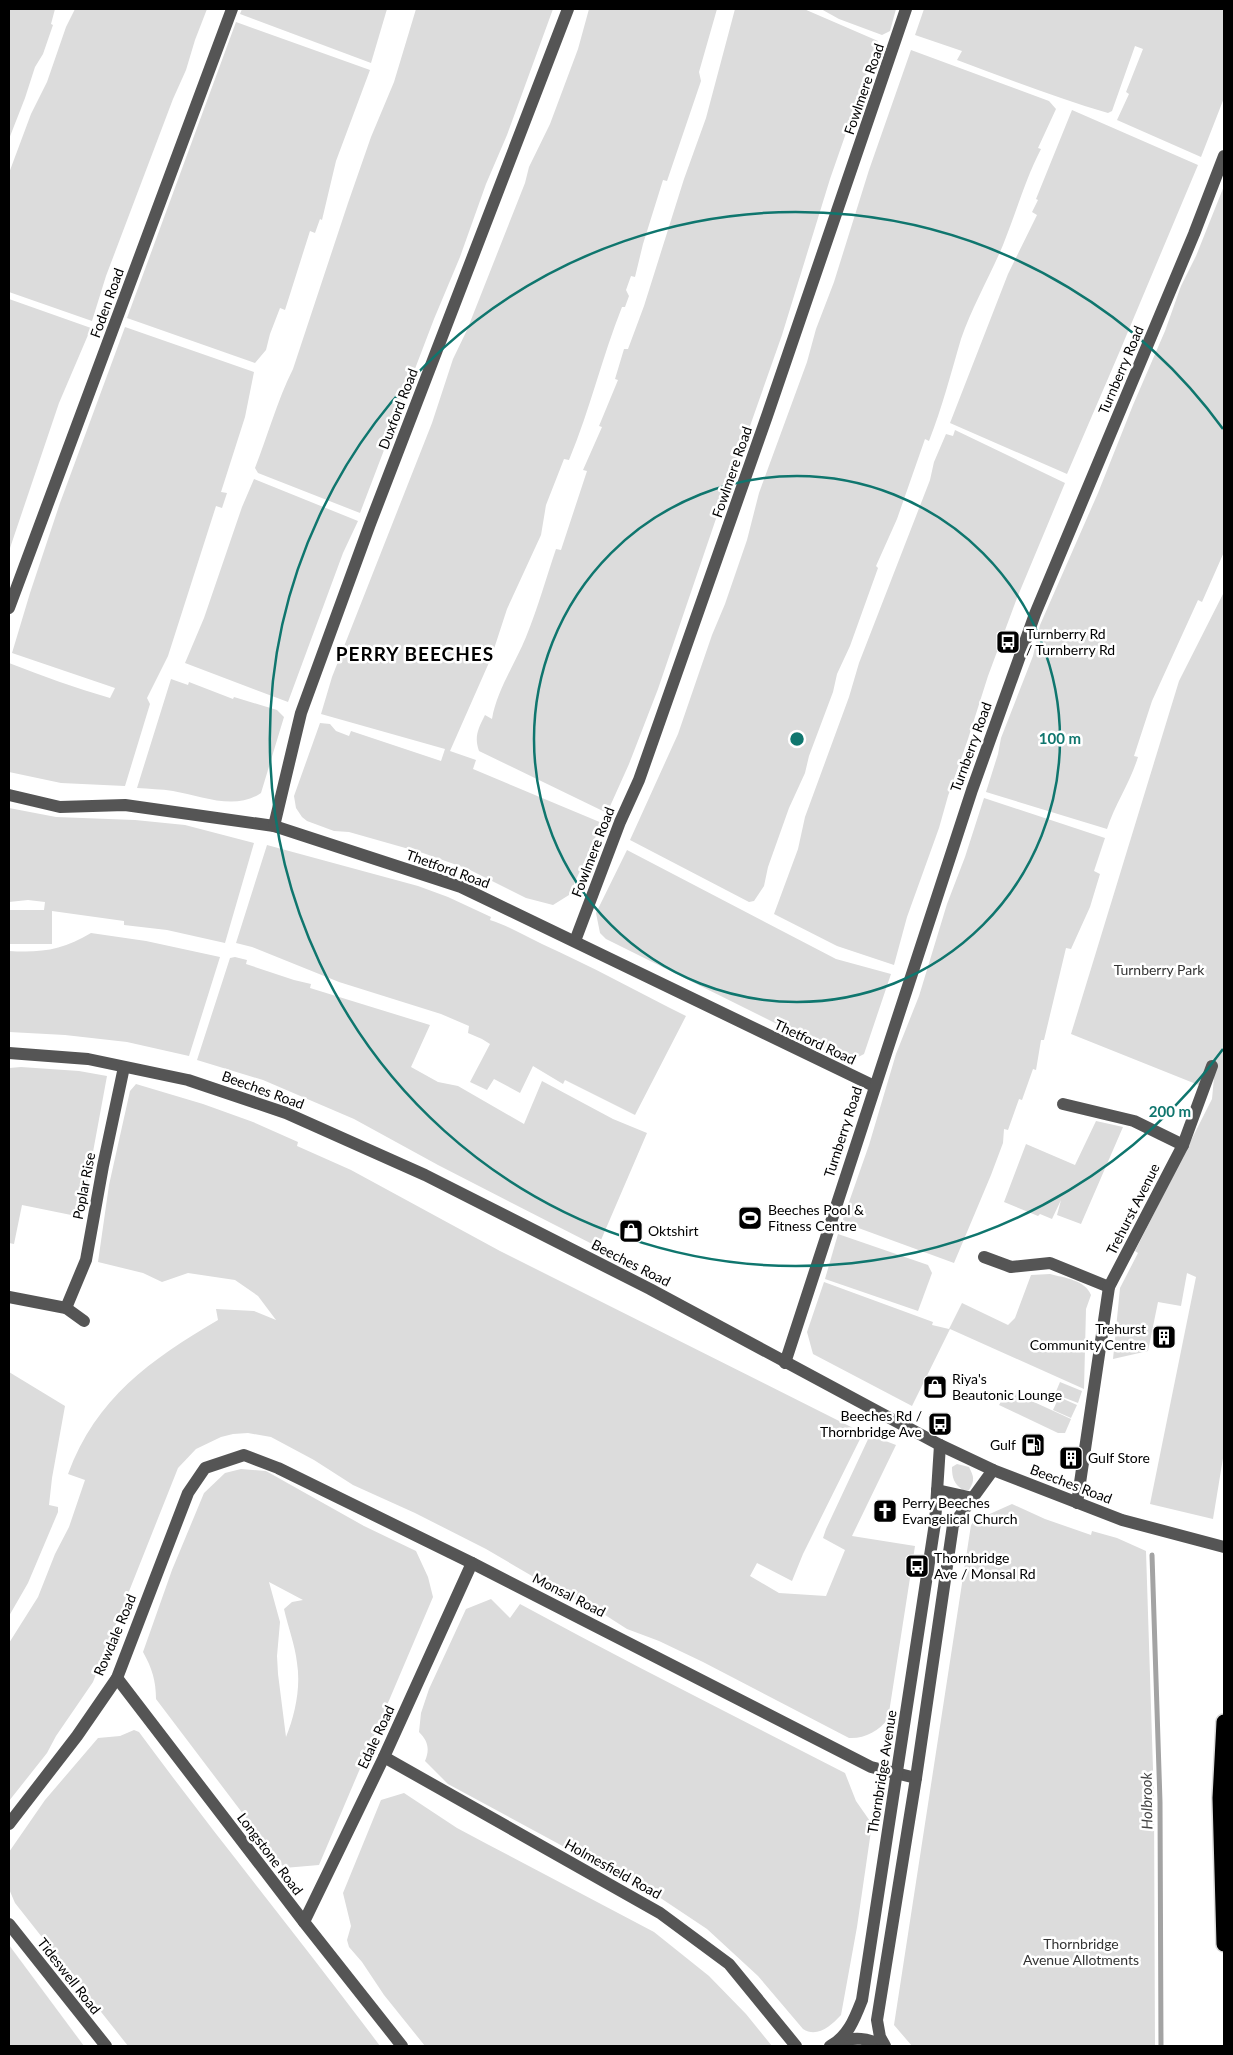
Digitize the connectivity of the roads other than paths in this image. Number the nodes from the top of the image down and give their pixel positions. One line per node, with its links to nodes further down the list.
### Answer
1 (232, 9): 5 (street, Foden Road)
2 (568, 9): 7 (street, Duxford Road)
3 (906, 9): 8 (street, Fowlmere Road)
4 (1224, 156): 12 (street, Turnberry Road)
5 (9, 608)
6 (9, 795): 7 (street, Thetford Road)
7 (274, 826): 8 (street, Thetford Road)
8 (575, 941): 12 (street, Thetford Road)
9 (9, 1053): 11 (street, Beeches Road)
10 (1212, 1066): 14 (street, Trehurst Avenue)
11 (124, 1067): 18 (street, Poplar Rise); 20 (street, Beeches Road)
12 (874, 1086): 20 (street, Turnberry Road)
13 (1063, 1104): 14 (street)
14 (1183, 1145): 16 (street, Trehurst Avenue)
15 (984, 1257): 16 (street)
16 (1109, 1287): 26 (street, Trehurst Avenue)
17 (9, 1297): 18 (street)
18 (66, 1308): 19 (street)
19 (84, 1321)
20 (785, 1363): 21 (street, Beeches Road)
21 (940, 1445): 23 (street, Beeches Road); 24 (street, Thornbridge Avenue)
22 (206, 1468): 28 (street, Monsal Road); 29 (street, Rowdale Road)
23 (993, 1470): 25 (street); 26 (street, Beeches Road)
24 (937, 1490): 25 (street); 32 (street, Thornbridge Avenue)
25 (973, 1498): 33 (street)
26 (1077, 1503): 27 (street, Beeches Road)
27 (1224, 1547)
28 (472, 1563): 31 (street, Edale Road); 32 (street, Monsal Road)
29 (116, 1678): 34 (street, Rowdale Road); 35 (street, Longstone Road)
30 (1224, 1722): 37 (highway)
31 (384, 1757): 35 (street, Edale Road); 41 (street, Holmesfield Road)
32 (897, 1775): 33 (street, Monsal Road); 38 (street, Thornbridge Avenue)
33 (916, 1778): 42 (street)
34 (9, 1824)
35 (304, 1922): 40 (street, Longstone Road)
36 (9, 1924): 39 (street, Tideswell Road)
37 (1224, 1944)
38 (833, 2044): 42 (street)
39 (106, 2046)
40 (402, 2046)
41 (796, 2046)
42 (885, 2046)

